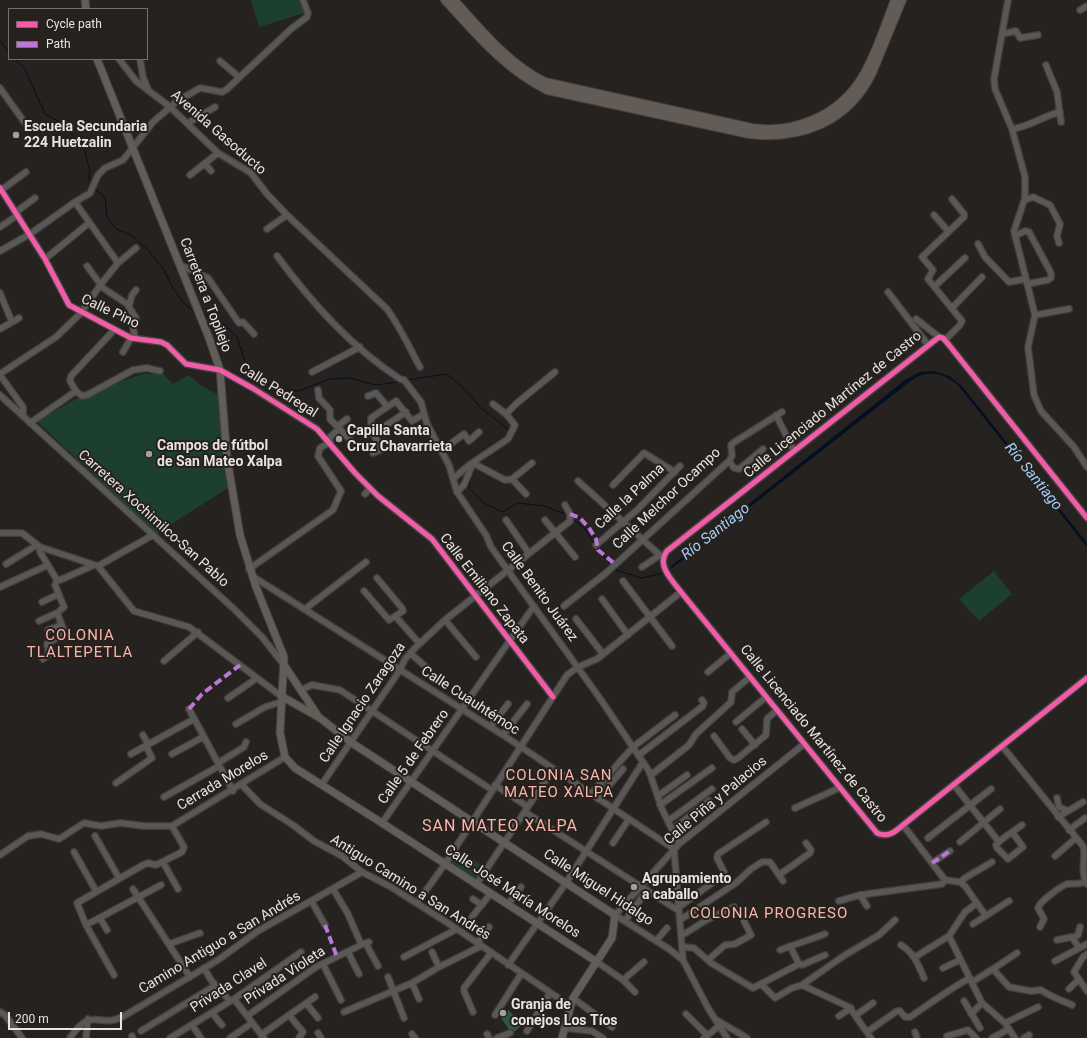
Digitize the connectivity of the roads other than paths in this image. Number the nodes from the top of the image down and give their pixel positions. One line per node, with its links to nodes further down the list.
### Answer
1 (303, 0): 16 (street)
2 (445, 0): 5 (highway)
3 (454, 0): 4 (highway)
4 (895, 0)
5 (902, 0)
6 (1008, 0): 9 (street)
7 (1087, 6): 8 (street)
8 (1080, 10)
9 (1002, 34): 10 (street); 25 (street)
10 (1038, 35)
11 (98, 60): 26 (main road, Carretera a Topilejo)
12 (120, 60): 18 (street, Avenida Gasoducto)
13 (140, 60): 18 (street)
14 (220, 61): 16 (street)
15 (1046, 65): 21 (street)
16 (239, 77): 19 (street)
17 (0, 88): 23 (street)
18 (149, 91): 19 (street, Avenida Gasoducto)
19 (170, 107): 24 (street, Avenida Gasoducto); 26 (street)
20 (215, 107): 24 (street)
21 (1060, 112): 22 (street); 25 (street)
22 (1062, 122)
23 (25, 123)
24 (188, 123): 27 (street, Avenida Gasoducto)
25 (1012, 129): 34 (street)
26 (131, 148): 36 (street); 54 (main road, Carretera a Topilejo)
27 (218, 153): 28 (street); 39 (street, Avenida Gasoducto)
28 (205, 164): 29 (street); 31 (street)
29 (211, 171)
30 (26, 172): 32 (street)
31 (190, 175)
32 (0, 190): 37 (street, Calle Pino)
33 (35, 198): 37 (street)
34 (1025, 198): 45 (street); 46 (street)
35 (952, 199): 43 (street)
36 (75, 202): 40 (street); 44 (street)
37 (17, 213): 41 (street); 44 (street, Calle Pino)
38 (934, 214): 43 (street)
39 (287, 215): 42 (street); 80 (street, Avenida Gasoducto)
40 (89, 223): 52 (street); 53 (street)
41 (0, 227)
42 (267, 229)
43 (948, 231): 59 (street)
44 (30, 234): 49 (street); 52 (street, Calle Pino)
45 (1015, 236): 57 (street); 57 (street)
46 (1059, 243)
47 (978, 244): 57 (street)
48 (136, 248): 53 (street)
49 (0, 251)
50 (277, 256): 78 (street)
51 (965, 258): 59 (street)
52 (45, 259): 66 (street, Calle Pino)
53 (118, 263): 58 (street)
54 (180, 265): 73 (street); 82 (main road, Carretera a Topilejo)
55 (87, 266): 58 (street)
56 (982, 277): 64 (street)
57 (1026, 282): 67 (street)
58 (101, 284): 63 (street); 66 (street)
59 (935, 286): 64 (street)
60 (136, 290): 63 (street)
61 (888, 292): 77 (street)
62 (0, 293): 70 (street)
63 (129, 306): 75 (street)
64 (952, 308): 76 (street)
65 (1069, 308): 67 (street)
66 (81, 313): 72 (street, Calle Pino); 85 (street)
67 (1035, 315): 111 (street)
68 (19, 318): 70 (street)
69 (916, 319): 74 (street)
70 (12, 322): 71 (street)
71 (0, 329)
72 (114, 330): 75 (street, Calle Pino); 87 (street)
73 (254, 334)
74 (939, 337): 76 (street, Calle Licenciado Martínez de Castro); 77 (street, Calle Licenciado Martínez de Castro)
75 (133, 338): 79 (street); 82 (street, Calle Pino)
76 (945, 340): 122 (street, Calle Licenciado Martínez de Castro)
77 (928, 345): 105 (street, Calle Licenciado Martínez de Castro)
78 (360, 347): 83 (street); 93 (street, Calle Benito Juárez)
79 (123, 352)
80 (420, 367)
81 (160, 370): 87 (street)
82 (220, 370): 101 (street, Calle Pedregal); 141 (main road, Carretera a Topilejo)
83 (312, 372)
84 (555, 372): 94 (street)
85 (0, 375): 95 (street)
86 (318, 390): 98 (street)
87 (76, 391): 97 (street)
88 (0, 395): 95 (street, Carretera Xochimilco-San Pablo)
89 (368, 396): 91 (street)
90 (493, 404): 94 (street)
91 (387, 406): 92 (street); 99 (street)
92 (406, 412): 93 (street); 99 (street)
93 (424, 414): 104 (street, Calle Benito Juárez)
94 (506, 414): 108 (street)
95 (23, 416): 97 (street, Carretera Xochimilco-San Pablo)
96 (347, 419): 98 (street)
97 (30, 423): 128 (street, Carretera Xochimilco-San Pablo)
98 (339, 427): 101 (street); 102 (street)
99 (379, 431): 106 (street)
100 (479, 432): 104 (street)
101 (328, 441): 117 (street, Calle Pedregal); 141 (street)
102 (358, 448)
103 (763, 449): 107 (street)
104 (442, 450): 114 (street, Calle Benito Juárez)
105 (794, 452): 107 (street, Calle Melchor Ocampo); 133 (street, Calle Licenciado Martínez de Castro)
106 (373, 453)
107 (729, 461): 129 (street, Calle Melchor Ocampo)
108 (475, 463): 113 (street); 114 (street); 118 (street)
109 (532, 463): 113 (street)
110 (680, 466): 112 (street, Calle la Palma)
111 (1087, 467)
112 (675, 472): 116 (street); 125 (street, Calle la Palma)
113 (512, 479): 120 (street)
114 (453, 480): 118 (street, Calle Benito Juárez)
115 (578, 481): 125 (street)
116 (613, 485)
117 (370, 488): 119 (street); 149 (street, Calle Emiliano Zapata)
118 (457, 492): 140 (street, Calle Benito Juárez)
119 (365, 494)
120 (526, 494)
121 (565, 505): 126 (street, Calle Ignacio Zaragoza)
122 (1087, 518)
123 (506, 520): 132 (street)
124 (545, 520): 126 (street)
125 (623, 521): 129 (street); 130 (street, Calle la Palma)
126 (554, 532): 132 (street, Calle Ignacio Zaragoza); 134 (street)
127 (0, 533): 131 (street)
128 (153, 535): 138 (street); 174 (street, Carretera Xochimilco-San Pablo)
129 (643, 539): 133 (street); 153 (street, Calle Melchor Ocampo)
130 (596, 545)
131 (39, 546): 136 (street); 137 (street); 138 (street)
132 (528, 552): 140 (street, Calle Ignacio Zaragoza)
133 (661, 556): 139 (street, Calle Licenciado Martínez de Castro); 147 (street, Calle Licenciado Martínez de Castro)
134 (575, 557)
135 (366, 562): 154 (street)
136 (6, 564)
137 (48, 565): 143 (street); 145 (street)
138 (96, 566): 143 (street); 163 (street)
139 (642, 567)
140 (507, 569): 149 (street, Calle Ignacio Zaragoza); 152 (street, Calle Benito Juárez)
141 (250, 572): 154 (street, Calle Cuauhtémoc); 174 (main road, Carretera a Topilejo)
142 (377, 578): 156 (street)
143 (57, 580): 148 (street)
144 (623, 581): 157 (street)
145 (0, 587)
146 (364, 591): 156 (street)
147 (681, 592): 157 (street); 169 (street, Calle Licenciado Martínez de Castro)
148 (59, 594): 151 (street); 155 (street)
149 (476, 595): 159 (street, Calle Ignacio Zaragoza); 165 (street, Calle Emiliano Zapata)
150 (602, 599): 164 (street)
151 (42, 602)
152 (534, 606): 165 (street, Calle 5 de Febrero); 176 (street, Calle Benito Juárez)
153 (564, 606)
154 (305, 609): 177 (street, Calle Cuauhtémoc)
155 (56, 613): 160 (street); 161 (street)
156 (396, 617): 166 (street)
157 (651, 617): 164 (street); 167 (street)
158 (576, 619): 170 (street)
159 (445, 620): 166 (street, Calle Ignacio Zaragoza); 171 (street)
160 (39, 621)
161 (61, 624): 162 (street); 172 (street)
162 (48, 630)
163 (198, 632): 173 (street); 180 (street)
164 (628, 635): 170 (street)
165 (510, 641): 183 (street, Calle Emiliano Zapata); 191 (street, Calle 5 de Febrero)
166 (419, 643): 168 (street, Calle Ignacio Zaragoza)
167 (672, 646)
168 (410, 653): 175 (street); 177 (street, Calle Ignacio Zaragoza)
169 (731, 653): 178 (street); 179 (street, Calle Licenciado Martínez de Castro)
170 (603, 654): 176 (street)
171 (476, 657)
172 (43, 659)
173 (164, 661)
174 (284, 665): 182 (main road, Calle Miguel Hidalgo); 186 (main road)
175 (425, 666)
176 (578, 667): 183 (street); 212 (street, Calle Benito Juárez)
177 (400, 670): 191 (street, Calle Cuauhtémoc); 193 (street, Calle Ignacio Zaragoza)
178 (708, 672)
179 (750, 677): 184 (street, Calle Licenciado Martínez de Castro); 224 (street, Calle Licenciado Martínez de Castro)
180 (257, 678): 185 (street); 186 (street)
181 (1087, 678): 210 (street, Calle Licenciado Martínez de Castro)
182 (301, 690): 193 (street); 195 (main road, Calle Miguel Hidalgo)
183 (553, 697): 211 (street)
184 (766, 697): 192 (street, Calle Licenciado Martínez de Castro); 197 (street)
185 (228, 698)
186 (281, 699): 195 (main road, Calle Miguel Hidalgo); 198 (street); 217 (main road)
187 (702, 700): 216 (street)
188 (508, 704): 199 (street)
189 (527, 704): 202 (street)
190 (189, 709): 196 (street)
191 (462, 710): 199 (street, Calle Cuauhtémoc); 213 (street, Calle 5 de Febrero)
192 (777, 710): 207 (street, Calle Licenciado Martínez de Castro); 209 (street)
193 (372, 712): 206 (street, Calle Ignacio Zaragoza); 213 (street)
194 (675, 715): 212 (street)
195 (320, 718): 206 (main road, Calle Miguel Hidalgo)
196 (194, 719): 204 (street); 208 (street)
197 (736, 722)
198 (236, 724)
199 (490, 728): 202 (street, Calle Cuauhtémoc)
200 (742, 729): 209 (street)
201 (143, 735): 208 (street)
202 (503, 735): 211 (street, Calle Cuauhtémoc)
203 (714, 736): 209 (street)
204 (203, 737): 215 (street); 219 (street)
205 (246, 742): 219 (street)
206 (352, 743): 225 (main road, Calle Miguel Hidalgo); 227 (street, Calle Ignacio Zaragoza)
207 (804, 744): 231 (street, Calle Licenciado Martínez de Castro); 270 (street, Calle Piña y Palacios)
208 (147, 745): 214 (street); 226 (street)
209 (756, 745)
210 (1002, 746): 229 (street, Calle Licenciado Martínez de Castro); 249 (street)
211 (520, 747): 221 (street, Calle Cuauhtémoc); 230 (street)
212 (633, 747): 216 (street, Calle Benito Juárez); 235 (street)
213 (433, 751): 225 (street, Calle 5 de Febrero); 230 (street)
214 (131, 754)
215 (172, 754)
216 (639, 755): 218 (street, Calle Benito Juárez)
217 (285, 757): 227 (main road, Calle José María Morelos); 228 (street, Cerrada Morelos)
218 (644, 762): 224 (street, Calle Benito Juárez); 246 (street)
219 (219, 764): 234 (street); 237 (street)
220 (712, 768): 242 (street)
221 (553, 769): 235 (street, Calle Cuauhtémoc); 245 (street)
222 (623, 769): 239 (street)
223 (687, 774): 236 (street)
224 (652, 775): 236 (street, Calle Benito Juárez)
225 (411, 782): 253 (street, Calle 5 de Febrero); 254 (main road, Calle Miguel Hidalgo)
226 (116, 783)
227 (322, 784): 253 (main road, Calle José María Morelos)
228 (242, 785): 234 (street, Cerrada Morelos); 283 (street, Antiguo Camino a San Andrés)
229 (954, 785): 243 (street); 259 (street, Calle Licenciado Martínez de Castro)
230 (493, 788): 245 (street); 254 (street)
231 (839, 788): 244 (street); 259 (street, Calle Licenciado Martínez de Castro)
232 (712, 789): 252 (street)
233 (991, 789): 243 (street)
234 (233, 791): 258 (street, Cerrada Morelos)
235 (591, 794): 239 (street, Calle Cuauhtémoc)
236 (658, 796): 242 (street, Calle Benito Juárez)
237 (164, 797)
238 (1057, 798): 248 (street)
239 (598, 799): 246 (street, Calle Cuauhtémoc)
240 (709, 801): 260 (street)
241 (1083, 802): 248 (street)
242 (660, 805): 252 (street, Calle Benito Juárez)
243 (970, 806): 256 (street); 264 (street)
244 (795, 808)
245 (527, 809): 267 (street); 273 (street)
246 (613, 809): 251 (street, Calle Cuauhtémoc); 273 (street)
247 (1000, 809): 256 (street)
248 (1068, 812): 249 (street)
249 (1058, 818): 261 (street)
250 (1085, 818): 261 (street)
251 (629, 819): 268 (street); 272 (street, Calle Cuauhtémoc)
252 (668, 821): 260 (street, Calle Benito Juárez)
253 (382, 822): 282 (main road, Calle José María Morelos)
254 (471, 822): 267 (main road, Calle Miguel Hidalgo); 282 (street)
255 (766, 822): 314 (street)
256 (983, 822): 266 (street); 271 (street)
257 (1022, 824): 262 (street)
258 (172, 826): 276 (street); 279 (street)
259 (903, 826): 281 (street)
260 (673, 829): 270 (street, Calle Benito Juárez)
261 (1069, 830): 265 (street)
262 (1012, 832): 271 (street); 271 (street)
263 (95, 836): 286 (street)
264 (928, 838)
265 (1076, 838): 277 (street); 278 (street)
266 (960, 842)
267 (504, 843): 290 (main road, Calle Miguel Hidalgo); 293 (street)
268 (613, 843)
269 (806, 843): 284 (street)
270 (679, 844): 272 (street, Calle Piña y Palacios)
271 (997, 844)
272 (674, 850): 294 (street, Calle Piña y Palacios); 314 (street)
273 (586, 851): 290 (street); 294 (street)
274 (950, 851): 281 (street)
275 (74, 852): 300 (street)
276 (0, 856)
277 (1055, 856)
278 (1086, 857): 285 (street)
279 (163, 862): 286 (street); 297 (street)
280 (992, 862): 289 (street)
281 (932, 863): 287 (street)
282 (445, 864): 293 (main road, Calle José María Morelos); 308 (street)
283 (362, 872): 298 (street, Camino Antiguo a San Andrés); 308 (street, Antiguo Camino a San Andrés)
284 (779, 875): 288 (street); 319 (street)
285 (1085, 875): 291 (street)
286 (119, 878): 300 (street)
287 (945, 880): 289 (street); 302 (street)
288 (783, 881)
289 (960, 882): 309 (street)
290 (566, 883): 315 (main road, Calle Miguel Hidalgo); 323 (street)
291 (1086, 883): 328 (street)
292 (161, 885): 303 (street)
293 (476, 885): 301 (main road, Calle José María Morelos)
294 (642, 886): 299 (street); 315 (street, Calle Piña y Palacios)
295 (521, 887): 310 (street)
296 (132, 889): 303 (street)
297 (178, 889)
298 (333, 889): 307 (street, Camino Antiguo a San Andrés); 341 (street)
299 (647, 890): 314 (street); 321 (street)
300 (96, 891): 325 (street)
301 (491, 893): 310 (main road, Calle José María Morelos); 311 (street)
302 (860, 895): 305 (street); 312 (street)
303 (138, 896): 318 (street); 340 (street)
304 (473, 899): 311 (street)
305 (839, 901)
306 (1009, 901): 316 (street)
307 (312, 902): 326 (street); 369 (street, Camino Antiguo a San Andrés)
308 (417, 903): 331 (street, Antiguo Camino a San Andrés)
309 (977, 903): 316 (street); 336 (street)
310 (508, 904): 323 (main road, Calle José María Morelos)
311 (482, 905): 317 (street)
312 (867, 906)
313 (734, 907): 334 (street)
314 (679, 909): 319 (street)
315 (615, 915): 321 (street, Calle Miguel Hidalgo); 362 (main road)
316 (986, 916): 324 (street)
317 (472, 917)
318 (100, 918): 325 (street); 332 (street)
319 (680, 920): 334 (street)
320 (895, 920): 383 (street)
321 (625, 921): 339 (street, Calle Miguel Hidalgo)
322 (744, 921): 359 (street)
323 (537, 924): 362 (main road, Calle José María Morelos); 366 (street)
324 (973, 924)
325 (86, 925): 374 (street)
326 (325, 925)
327 (489, 927): 343 (street)
328 (1040, 927)
329 (1080, 927): 337 (street)
330 (667, 928): 339 (street)
331 (457, 929): 343 (street, Antiguo Camino a San Andrés); 356 (street)
332 (107, 930)
333 (200, 933): 340 (street)
334 (682, 934): 346 (street)
335 (825, 934): 345 (street)
336 (948, 936): 357 (street); 360 (street)
337 (1073, 938): 338 (street); 347 (street)
338 (1057, 940)
339 (656, 941): 358 (street, Calle Miguel Hidalgo)
340 (169, 944): 375 (street)
341 (366, 944): 350 (street, Privada Violeta); 367 (street)
342 (1087, 944): 347 (street)
343 (479, 945): 352 (street, Antiguo Camino a San Andrés); 368 (street)
344 (901, 945): 357 (street)
345 (790, 946): 348 (street); 365 (street)
346 (683, 947): 358 (street); 359 (street)
347 (1079, 948): 361 (street)
348 (780, 950)
349 (301, 952): 392 (street, Privada Clavel)
350 (348, 952): 364 (street, Privada Violeta); 372 (street)
351 (432, 952): 368 (street)
352 (491, 953): 366 (street, Antiguo Camino a San Andrés); 405 (street)
353 (1017, 953): 371 (street)
354 (1087, 954): 380 (street)
355 (825, 955): 365 (street)
356 (404, 957)
357 (915, 957): 377 (street)
358 (683, 960): 416 (street)
359 (708, 960): 382 (street)
360 (960, 960): 370 (street); 379 (street)
361 (1055, 961)
362 (596, 962): 378 (street); 391 (main road)
363 (644, 962): 378 (street)
364 (323, 964): 393 (street); 410 (street, Privada Violeta)
365 (799, 964): 382 (street)
366 (508, 965): 373 (street, Antiguo Camino a San Andrés)
367 (378, 966)
368 (439, 967): 381 (street)
369 (204, 968): 375 (street, Camino Antiguo a San Andrés); 384 (street)
370 (943, 968)
371 (992, 969): 379 (street); 399 (street)
372 (359, 974)
373 (521, 974): 389 (street, Antiguo Camino a San Andrés); 411 (street)
374 (114, 975)
375 (190, 977): 415 (street, Camino Antiguo a San Andrés)
376 (388, 977): 387 (street)
377 (924, 978)
378 (623, 980): 388 (street)
379 (971, 980): 398 (street); 428 (street)
380 (1078, 980): 385 (street); 386 (street)
381 (412, 983): 387 (street); 394 (street)
382 (761, 984): 383 (street)
383 (802, 985): 402 (street)
384 (216, 986): 392 (street); 426 (street)
385 (1069, 989)
386 (1087, 991)
387 (394, 992): 404 (street); 414 (street)
388 (635, 992)
389 (550, 993): 400 (street, Antiguo Camino a San Andrés); 427 (street)
390 (315, 997): 396 (street)
391 (573, 998): 400 (main road); 422 (street)
392 (232, 1000): 406 (street, Privada Clavel); 410 (street)
393 (341, 1000)
394 (419, 1000)
395 (964, 1001): 408 (street)
396 (306, 1003): 409 (street); 413 (street)
397 (873, 1003): 402 (street)
398 (982, 1003): 408 (street); 418 (street)
399 (1072, 1005)
400 (570, 1006): 423 (main road)
401 (1038, 1007): 418 (street)
402 (854, 1011): 412 (street); 428 (street)
403 (0, 1012): 435 (street)
404 (344, 1012)
405 (473, 1012)
406 (212, 1013): 419 (street, Privada Clavel); 420 (street)
407 (686, 1014): 434 (street)
408 (971, 1014): 424 (street)
409 (289, 1015): 433 (street); 441 (street)
410 (247, 1016): 417 (street)
411 (495, 1016)
412 (839, 1016)
413 (318, 1018)
414 (404, 1018)
415 (88, 1019): 436 (street); 437 (street)
416 (715, 1019): 421 (street); 446 (street)
417 (252, 1023): 433 (street); 440 (street)
418 (1004, 1023): 425 (street)
419 (192, 1025): 438 (street, Privada Clavel); 439 (street)
420 (222, 1025)
421 (719, 1026): 434 (street); 445 (street)
422 (612, 1027)
423 (565, 1028): 443 (main road); 444 (street)
424 (980, 1028)
425 (1009, 1029): 450 (street); 451 (street)
426 (141, 1031)
427 (527, 1031)
428 (867, 1032): 447 (street)
429 (915, 1032): 448 (street)
430 (510, 1033): 442 (street)
431 (1030, 1034): 452 (street)
432 (947, 1036): 449 (street)
433 (262, 1037)
434 (706, 1037)
435 (22, 1038)
436 (70, 1038)
437 (86, 1038)
438 (170, 1038)
439 (201, 1038)
440 (230, 1038)
441 (299, 1038)
442 (497, 1038)
443 (562, 1038)
444 (603, 1038)
445 (727, 1038)
446 (747, 1038)
447 (871, 1038)
448 (917, 1038)
449 (976, 1038)
450 (992, 1038)
451 (1015, 1038)
452 (1024, 1038)

